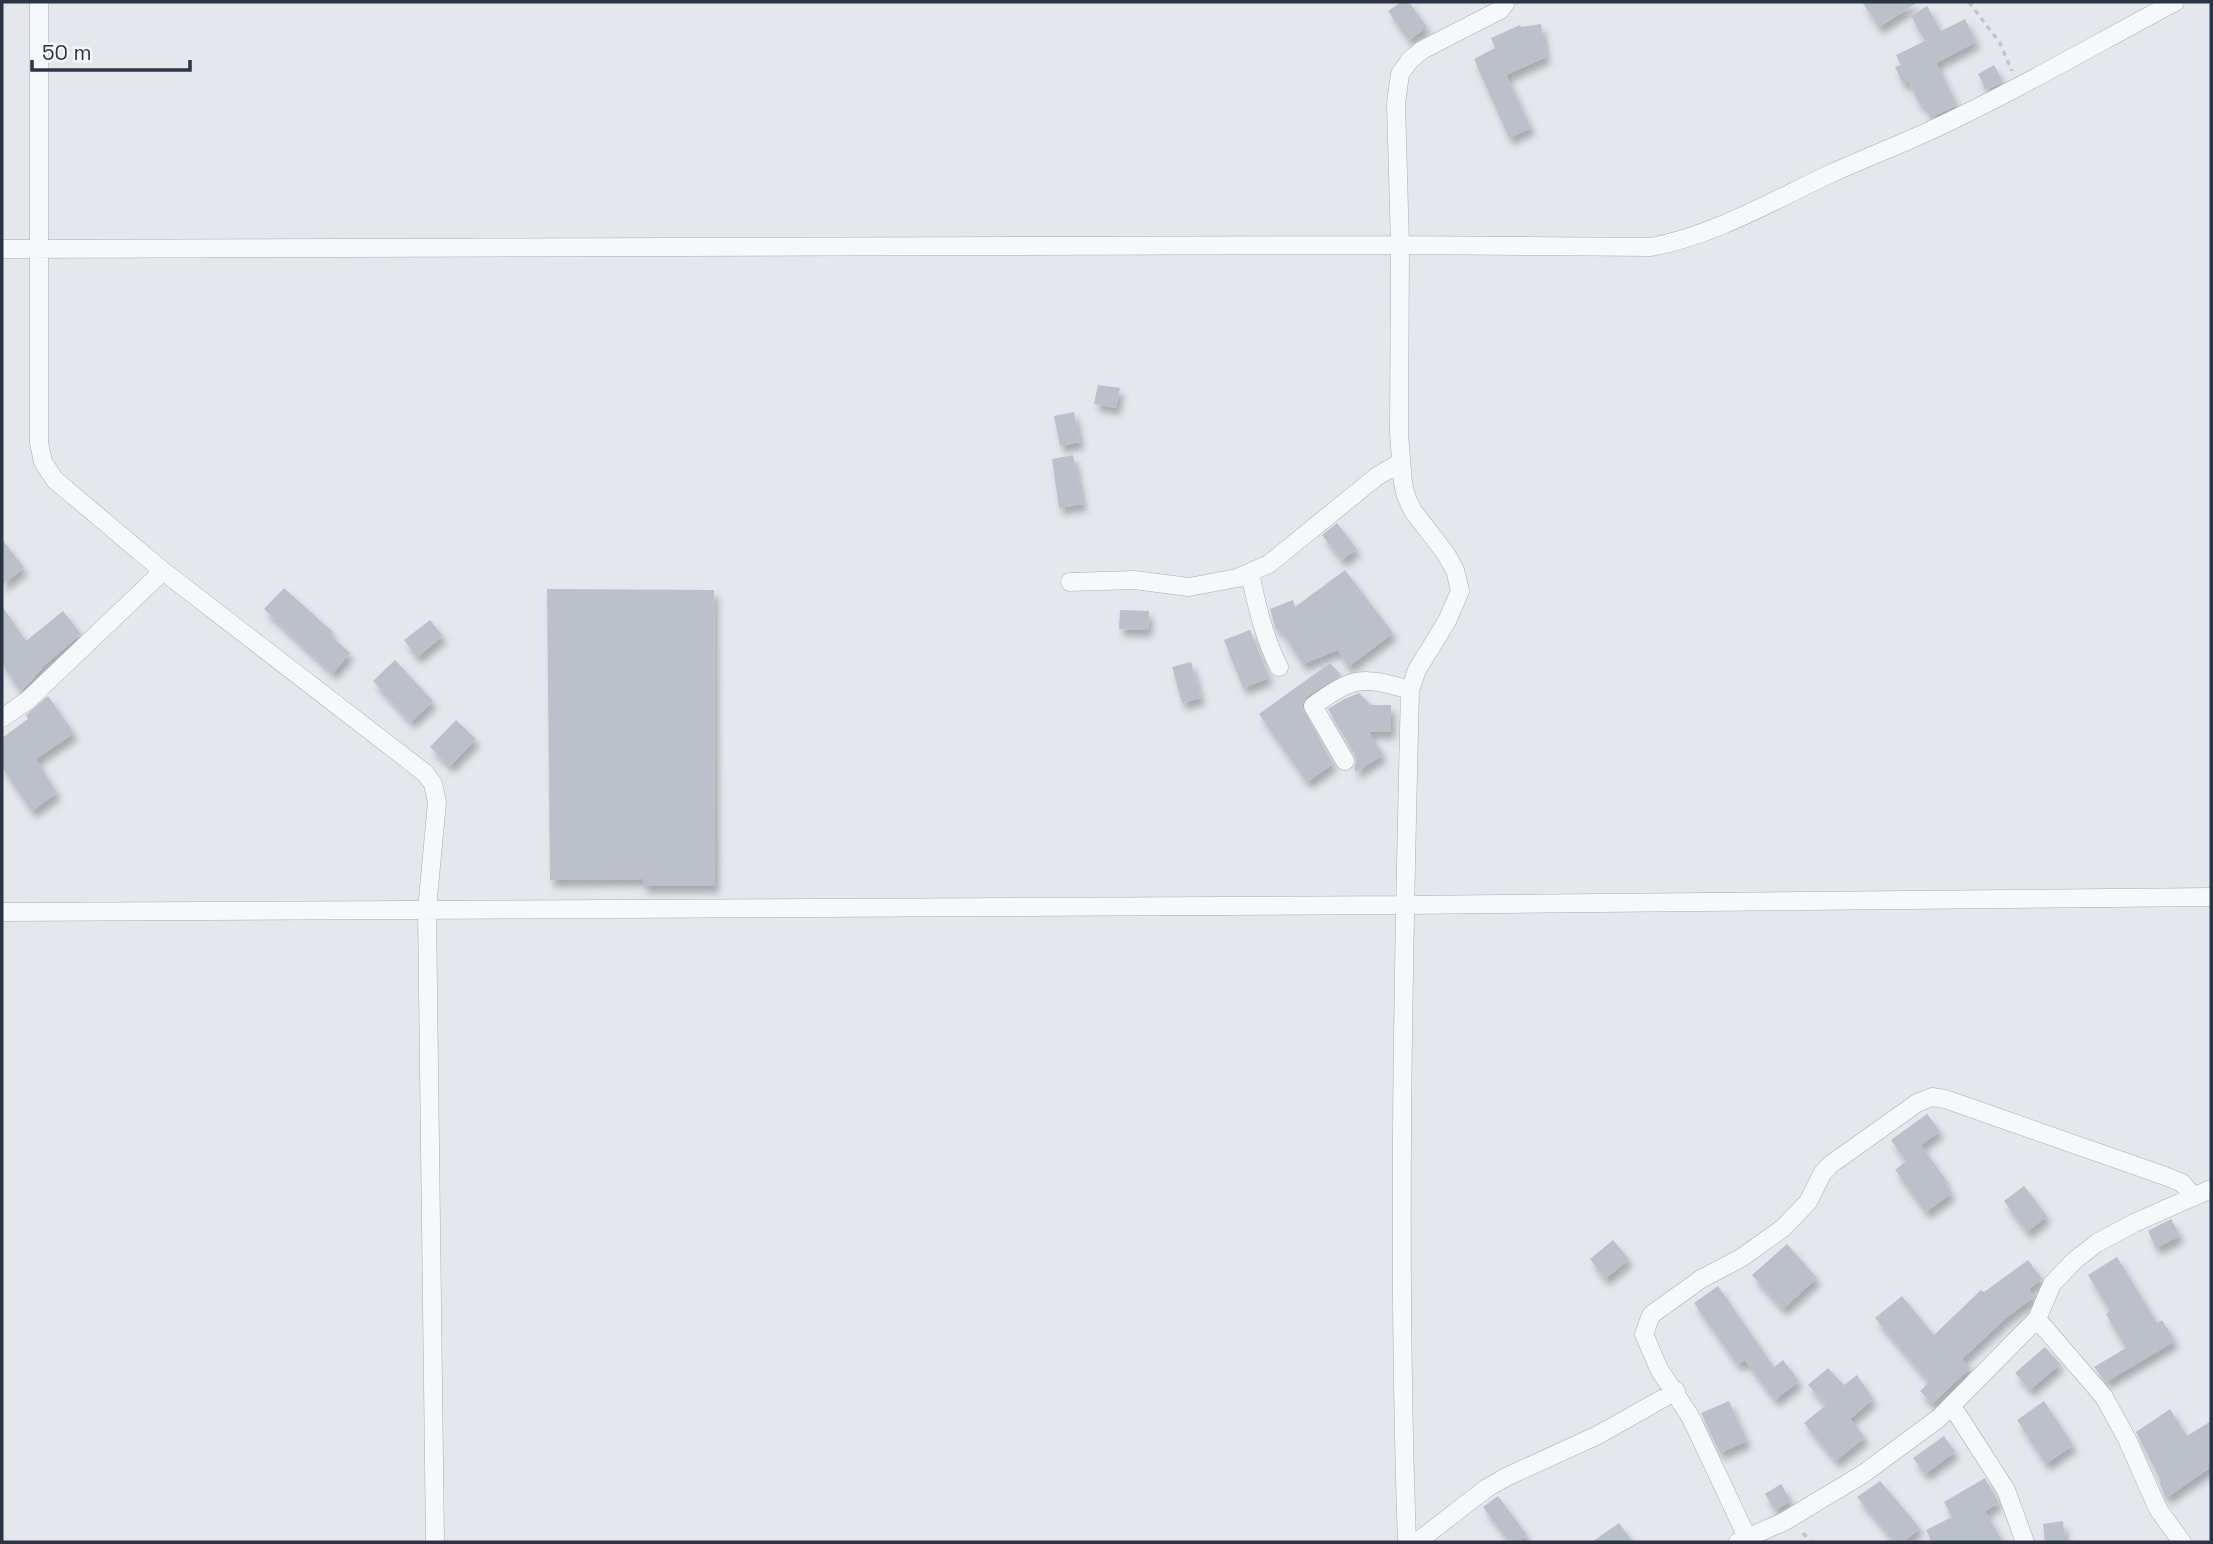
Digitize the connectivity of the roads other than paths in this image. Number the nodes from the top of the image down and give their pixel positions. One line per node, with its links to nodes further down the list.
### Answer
1 (39, 2): 6 (street)
2 (1506, 2): 4 (street)
3 (2175, 2): 4 (street)
4 (1400, 245): 6 (street); 7 (street)
5 (2, 249): 6 (street)
6 (38, 249): 8 (street)
7 (1401, 462): 9 (street); 12 (street)
8 (163, 571): 13 (street); 17 (street)
9 (1250, 574): 10 (street); 11 (street)
10 (1070, 582)
11 (1279, 667)
12 (1409, 690): 14 (street); 16 (street)
13 (2, 718)
14 (1345, 761)
15 (2211, 897): 16 (street)
16 (1404, 905): 17 (street); 26 (street)
17 (427, 909): 18 (street); 25 (street)
18 (2, 912)
19 (2211, 1189): 20 (street)
20 (2194, 1197): 21 (street); 22 (street)
21 (2037, 1319): 23 (street); 29 (street)
22 (1675, 1391): 24 (street); 27 (street)
23 (1952, 1406): 24 (street); 28 (street)
24 (1743, 1540)
25 (435, 1542)
26 (1407, 1542)
27 (1417, 1542)
28 (2025, 1542)
29 (2182, 1542)

